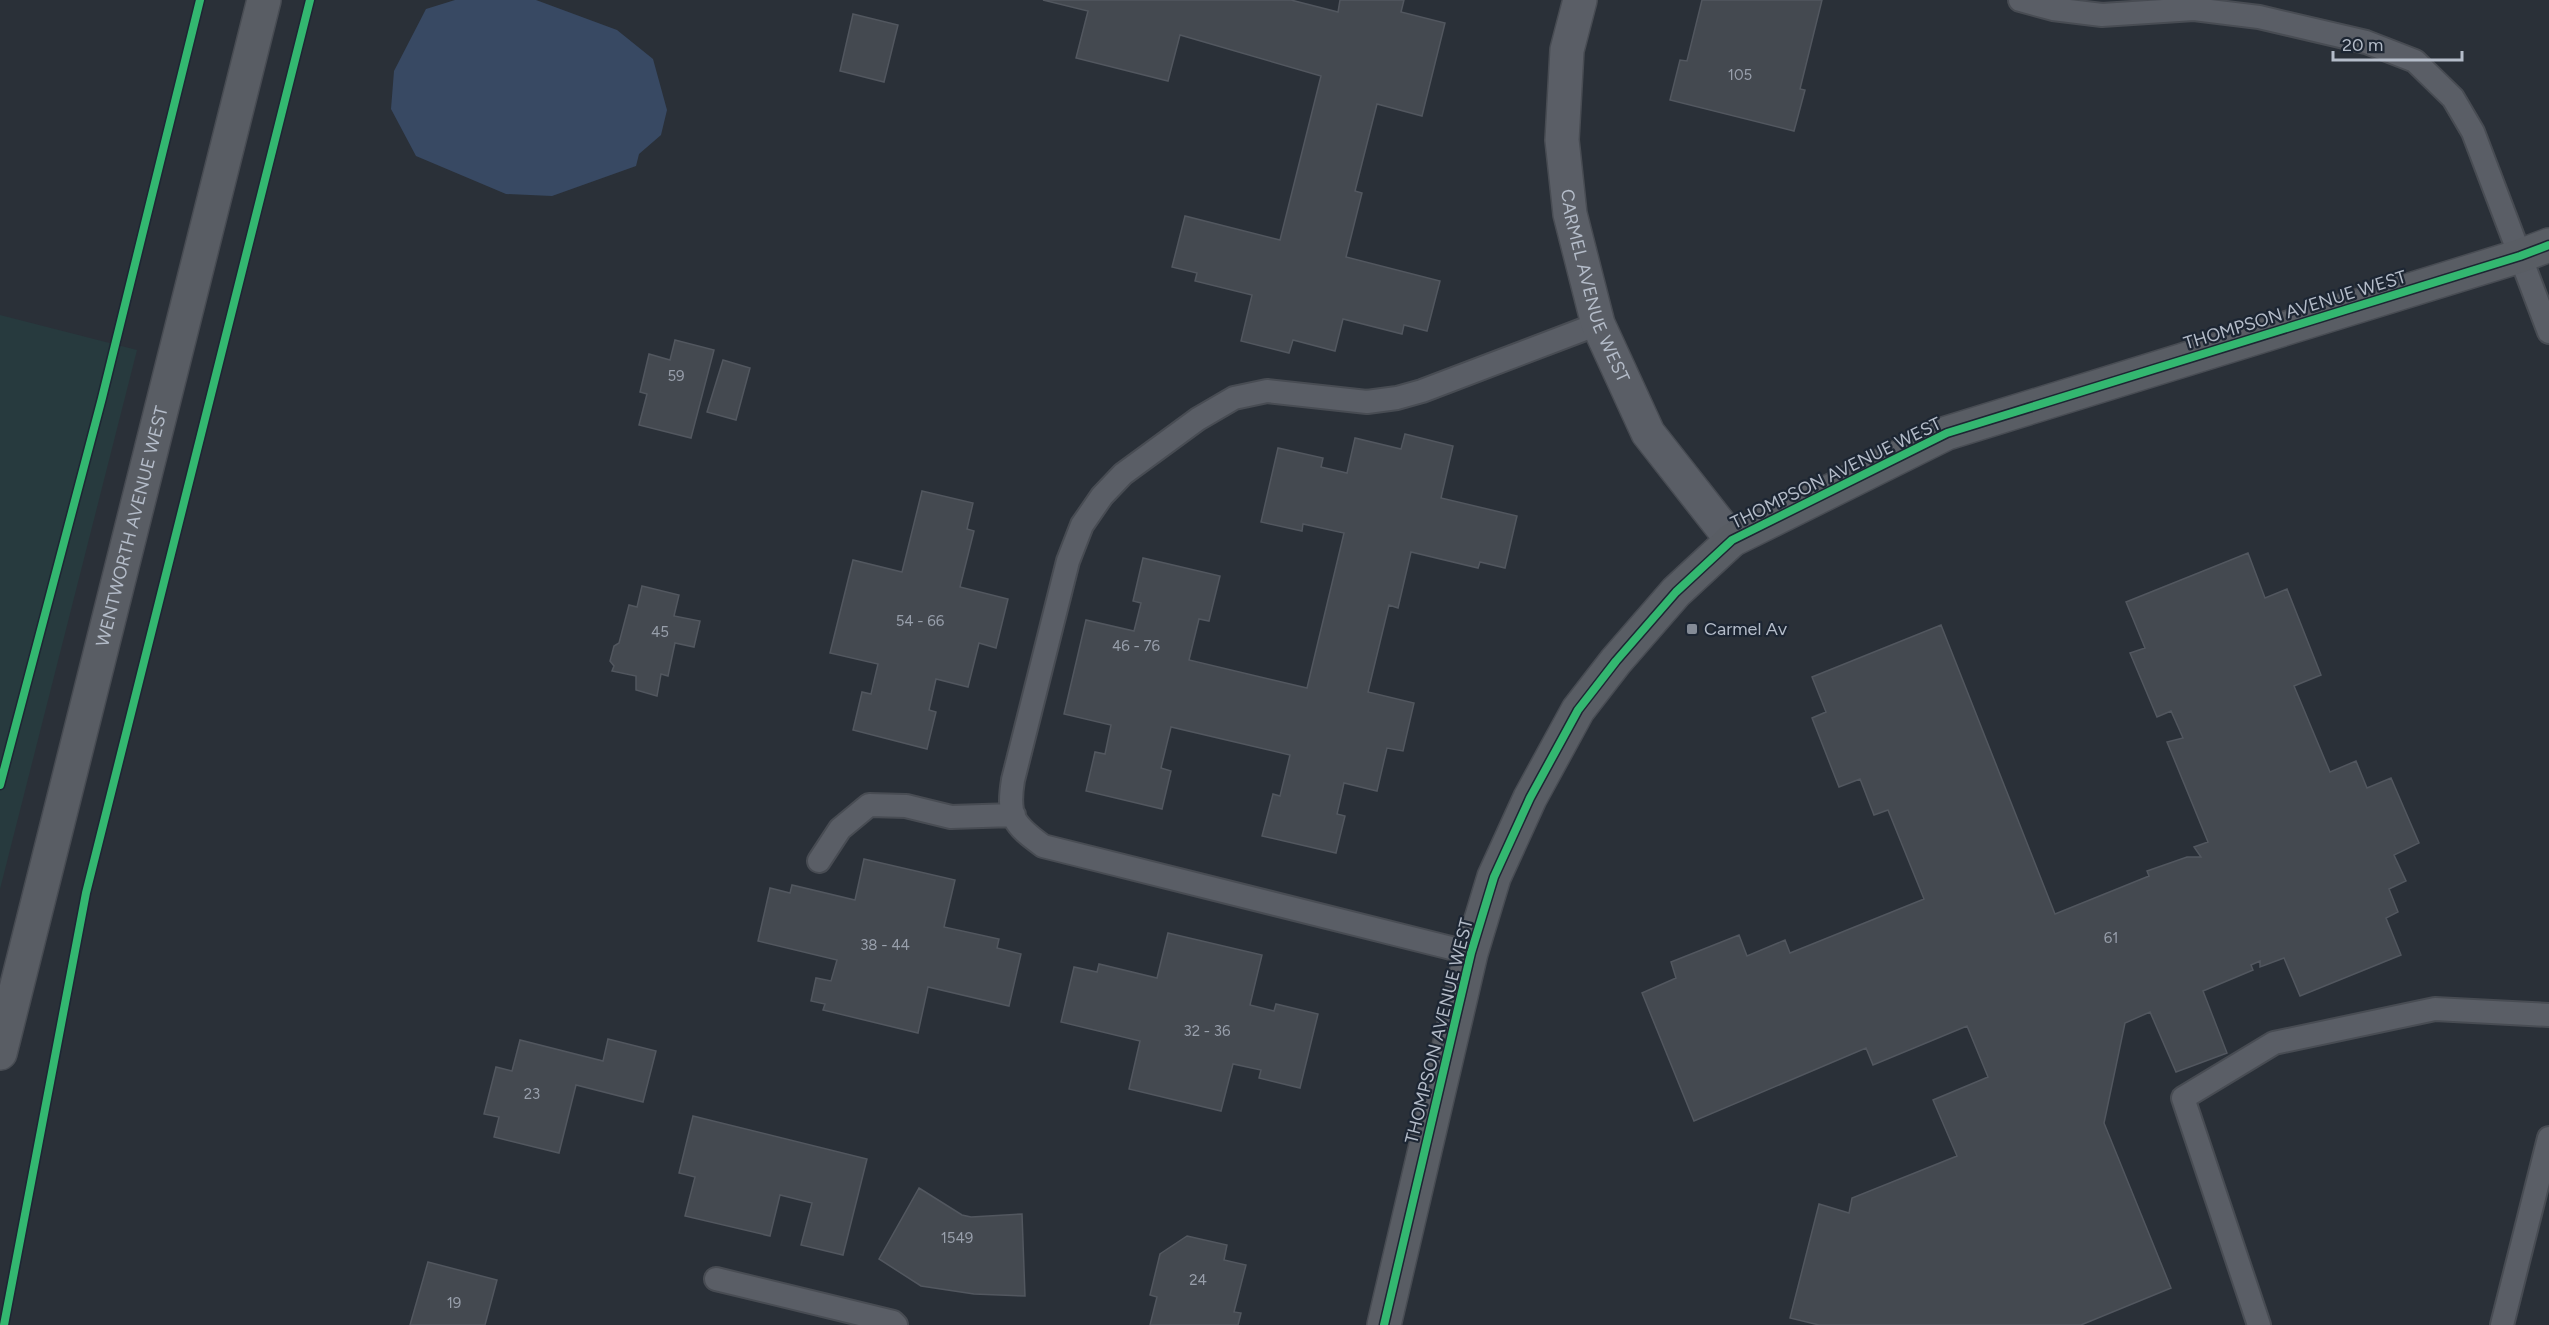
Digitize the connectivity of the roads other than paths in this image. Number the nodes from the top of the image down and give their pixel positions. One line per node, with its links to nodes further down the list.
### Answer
1 (264, 0): 12 (street, WENTWORTH AVENUE WEST)
2 (1580, 0): 5 (street, CARMEL AVENUE WEST)
3 (2020, 0): 4 (lane)
4 (2534, 250): 6 (lane); 7 (street, THOMPSON AVENUE WEST)
5 (1598, 324): 7 (street, CARMEL AVENUE WEST); 8 (lane)
6 (2549, 332)
7 (1732, 540): 10 (street, THOMPSON AVENUE WEST)
8 (1014, 815): 9 (lane); 10 (lane)
9 (819, 861)
10 (1471, 953): 16 (street, THOMPSON AVENUE WEST)
11 (2549, 1015): 17 (lane)
12 (0, 1053)
13 (2549, 1138): 18 (lane)
14 (716, 1279): 15 (lane)
15 (896, 1325)
16 (1384, 1325)
17 (2259, 1325)
18 (2502, 1325)

